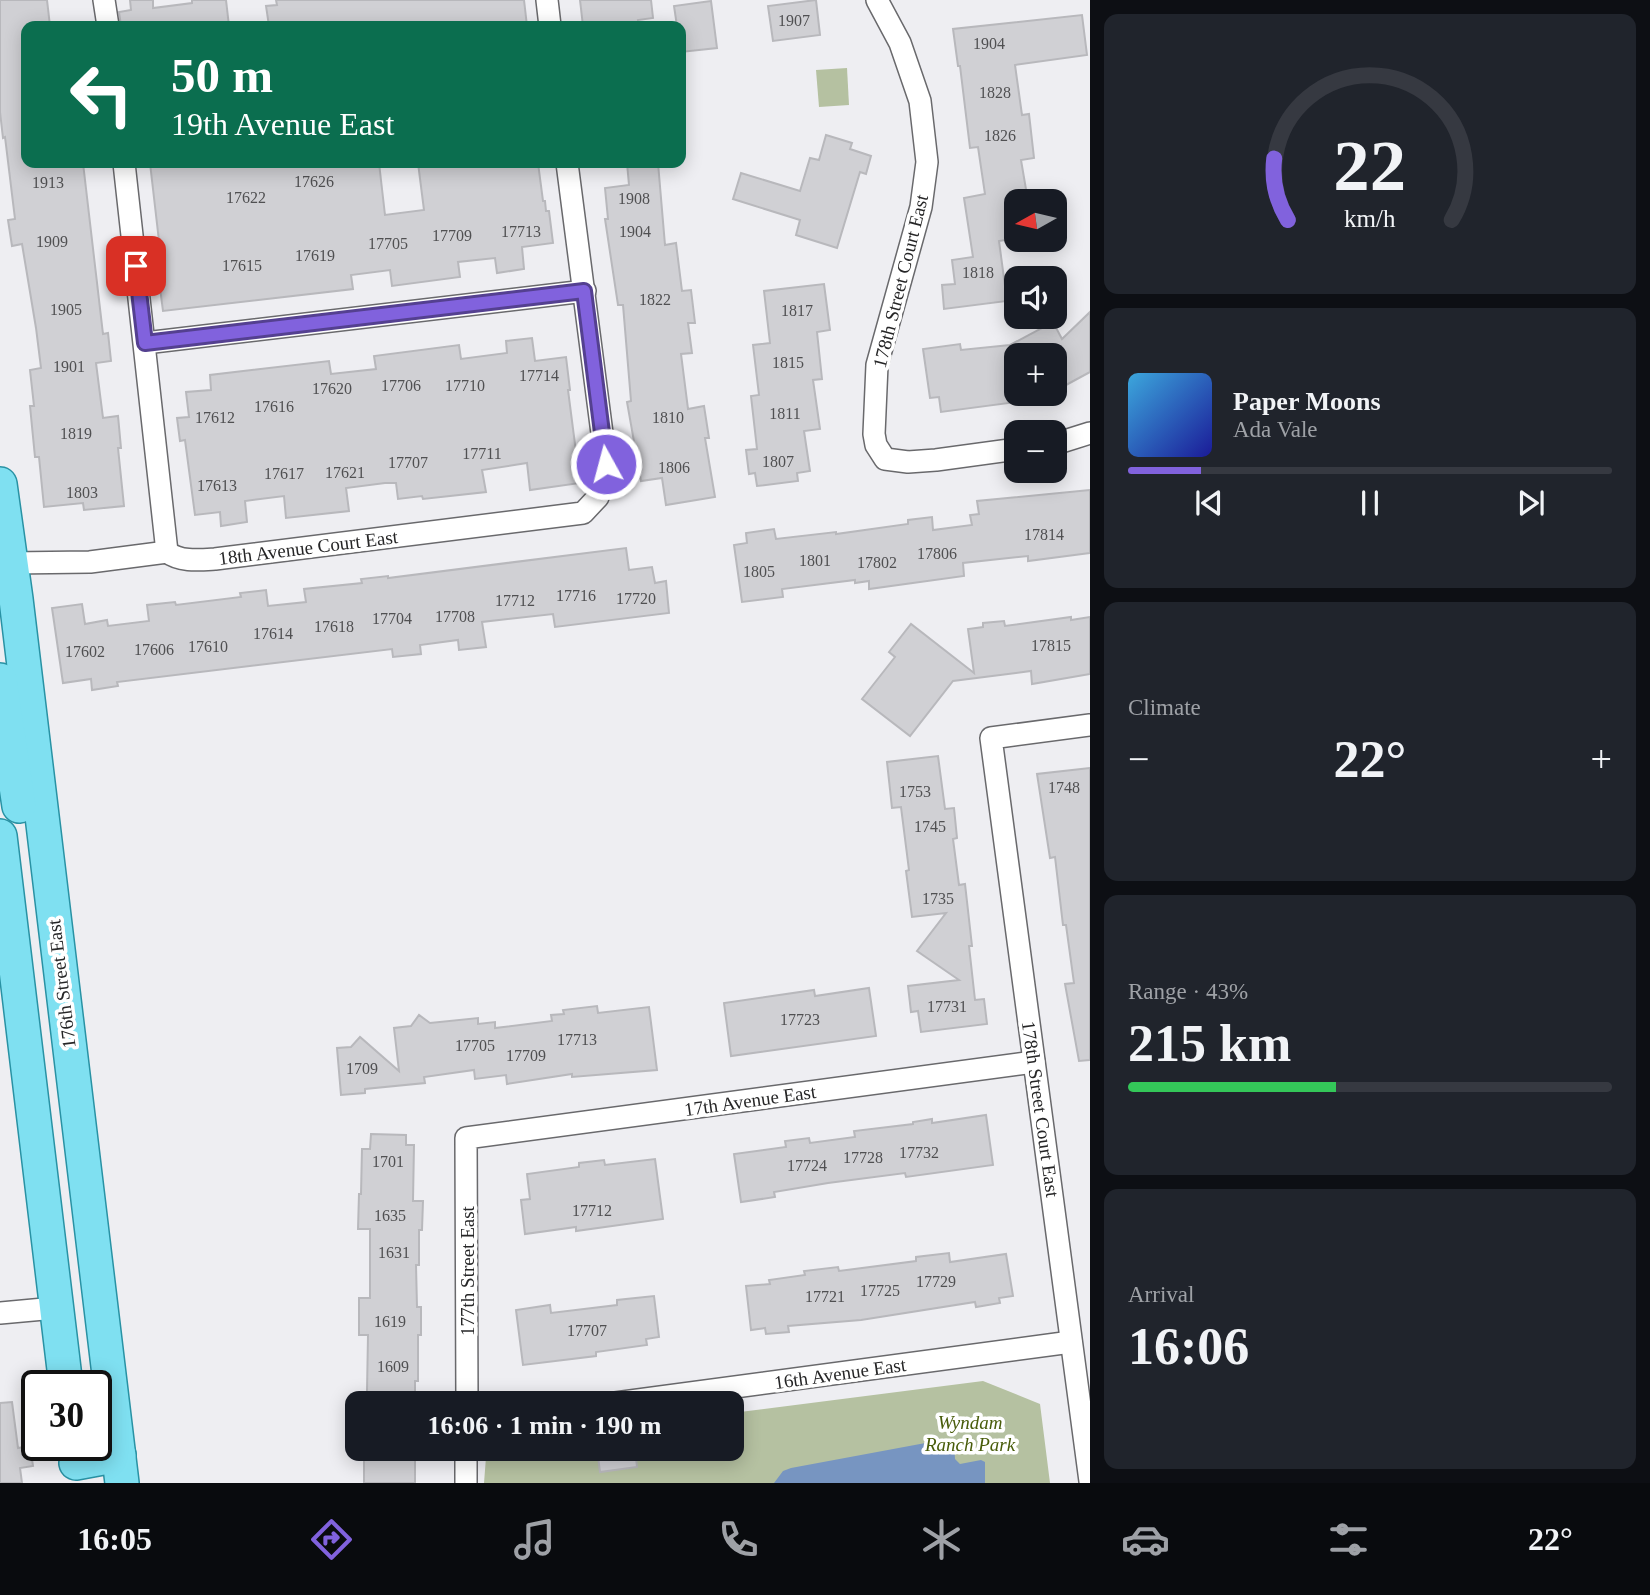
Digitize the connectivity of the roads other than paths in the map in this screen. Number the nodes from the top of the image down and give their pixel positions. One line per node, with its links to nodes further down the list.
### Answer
1 (104, 0): 4 (street)
2 (547, 0): 5 (street)
3 (877, 0): 12 (street, 178th Street Court East)
4 (107, 21)
5 (549, 21)
6 (125, 168): 9 (street)
7 (568, 168): 8 (street)
8 (584, 291): 9 (street); 14 (street, 18th Avenue Court East)
9 (145, 343): 14 (street)
10 (1090, 433): 11 (street)
11 (1067, 440)
12 (1004, 451)
13 (0, 484): 15 (main road, 176th Street East)
14 (167, 552): 15 (street, 18th Avenue Court East)
15 (5, 559): 19 (main road, 176th Street East)
16 (0, 680): 19 (main road)
17 (1090, 725): 20 (street, 178th Street Court East)
18 (0, 836): 22 (main road)
19 (44, 842): 30 (main road, 176th Street East)
20 (1034, 1062): 21 (street, 17th Avenue East); 24 (street, 178th Street Court East)
21 (466, 1139): 26 (street, 177th Street East)
22 (55, 1308): 23 (street); 25 (main road)
23 (0, 1313)
24 (1071, 1342): 27 (street, 16th Avenue East); 31 (street, 178th Street Court East)
25 (64, 1370)
26 (467, 1391)
27 (705, 1391)
28 (466, 1461): 32 (street)
29 (76, 1464): 30 (main road)
30 (121, 1469)
31 (1090, 1481)
32 (466, 1483)

